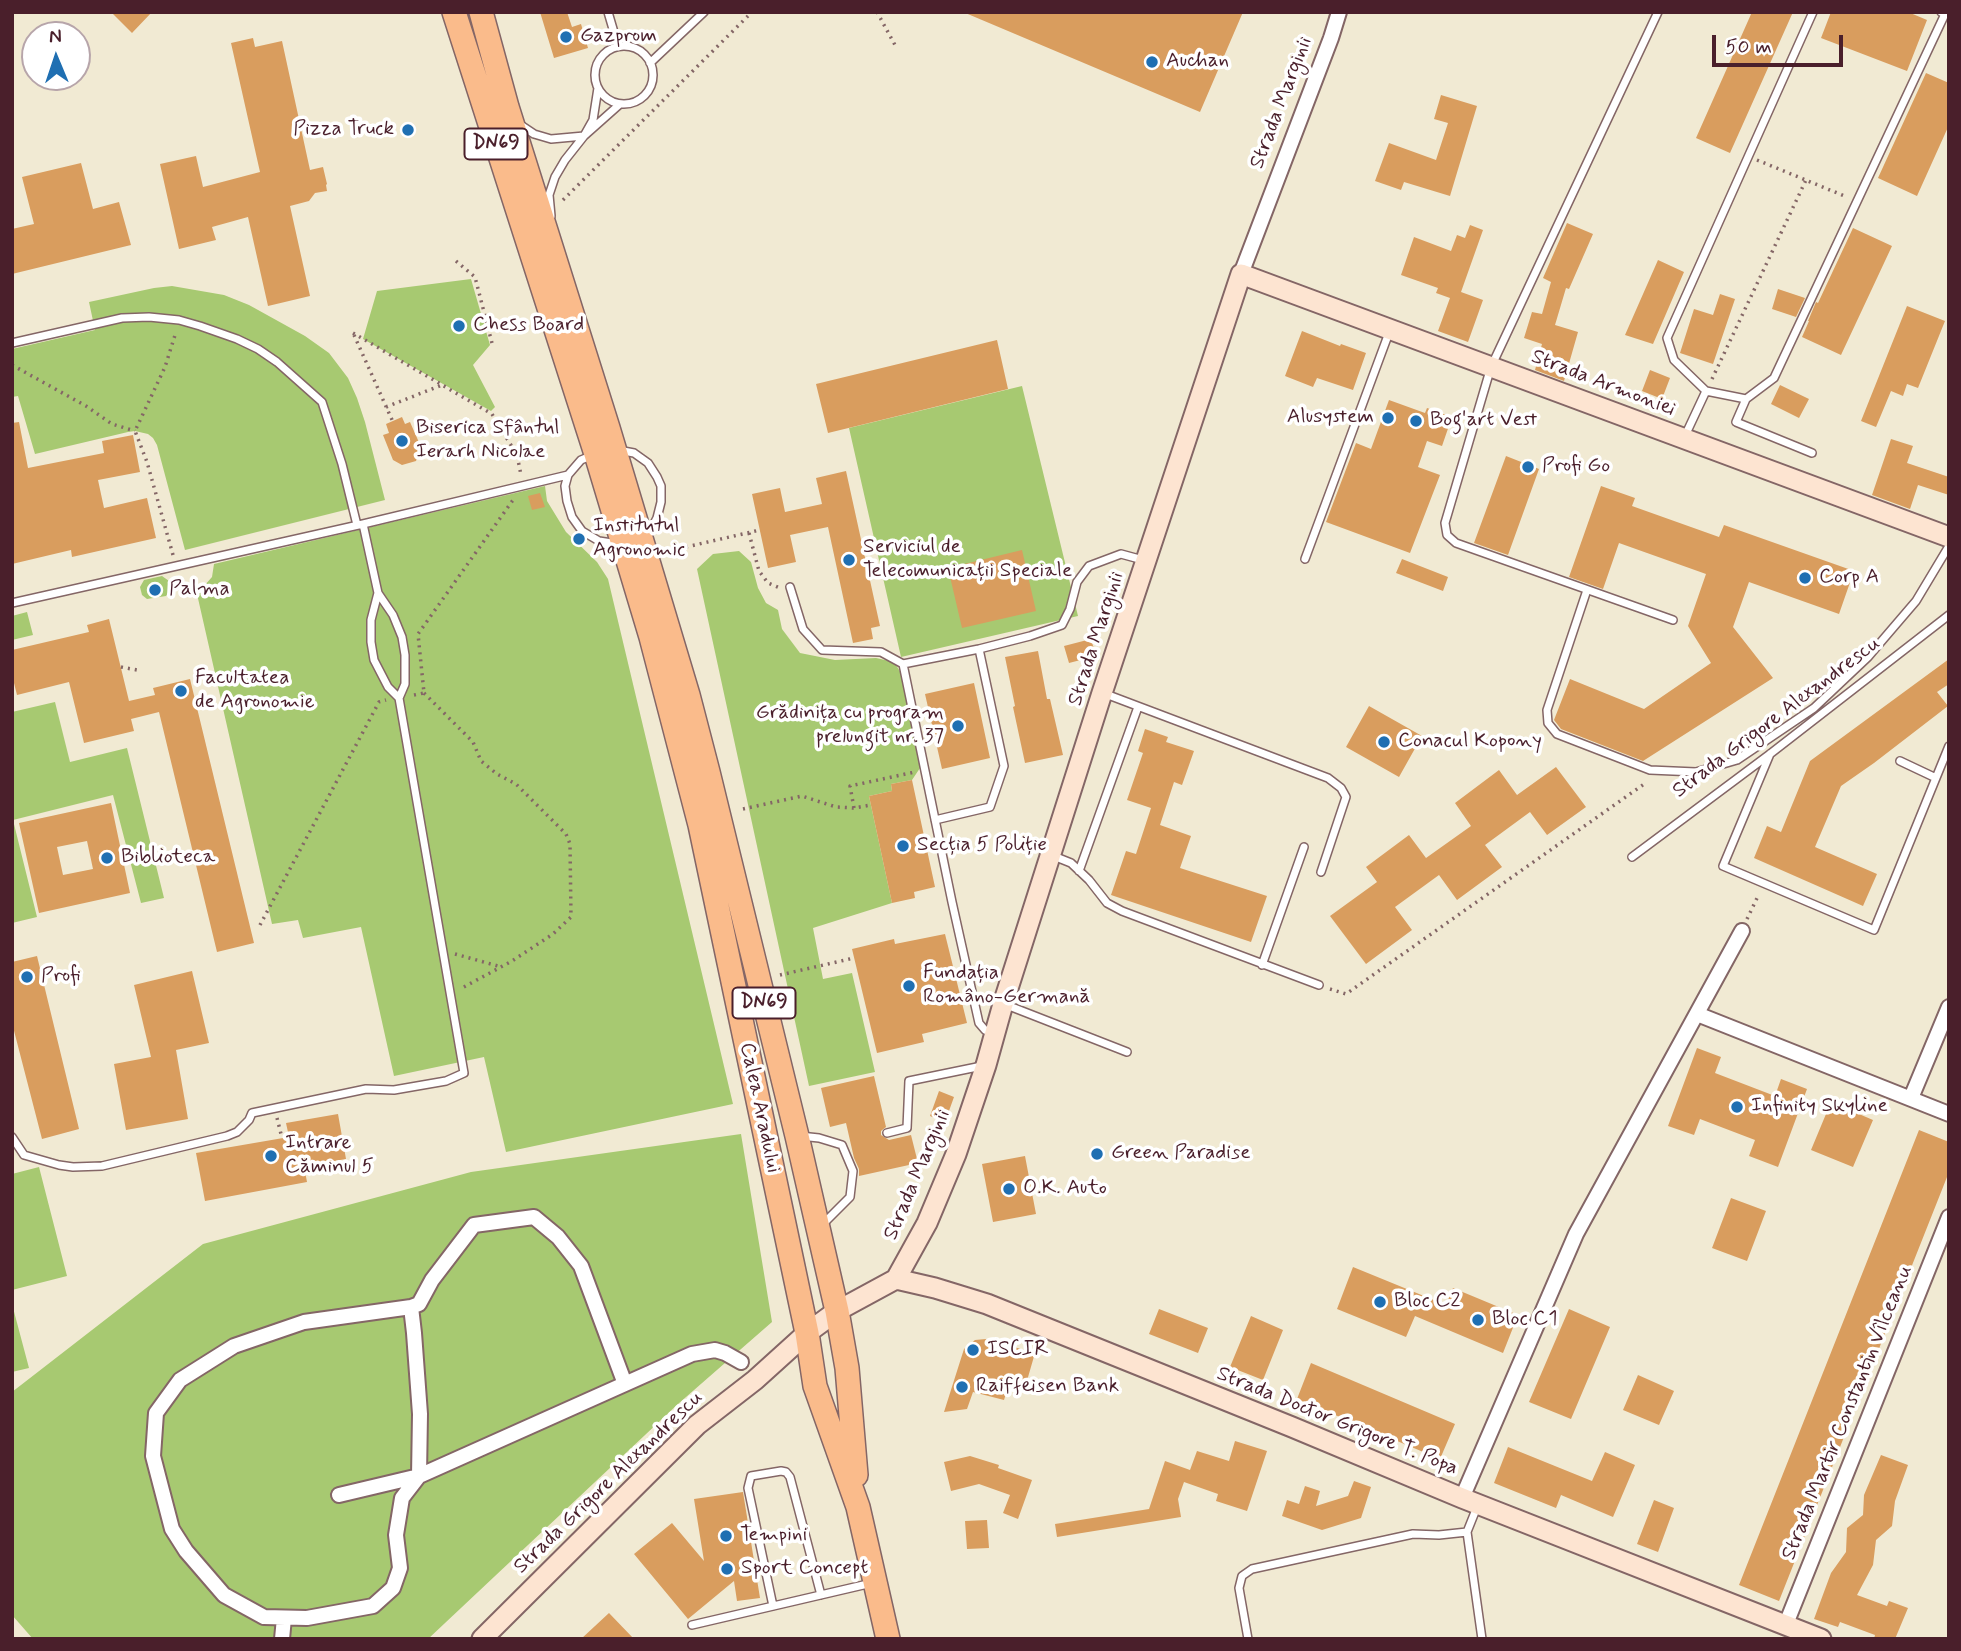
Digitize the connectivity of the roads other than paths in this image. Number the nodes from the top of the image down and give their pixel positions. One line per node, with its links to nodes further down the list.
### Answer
1 (454, 12): 23 (main road, Calea Aradului / DN69)
2 (481, 12): 13 (main road, Calea Aradului / DN69)
3 (608, 12): 9 (lane)
4 (704, 12): 10 (lane)
5 (1339, 12): 16 (street, Strada Marginii)
6 (1658, 12): 19 (lane)
7 (1813, 12): 20 (lane)
8 (1941, 12): 21 (lane)
9 (618, 46): 10 (lane); 11 (lane)
10 (650, 63): 12 (lane)
11 (598, 88): 12 (lane); 14 (lane)
12 (620, 104): 14 (lane)
13 (507, 107): 14 (lane); 15 (main road, Calea Aradului / DN69)
14 (584, 136): 15 (lane)
15 (557, 268): 23 (main road, Calea Aradului / DN69)
16 (1241, 274): 17 (street, Strada Armoniei); 31 (street, Strada Marginii)
17 (1391, 329): 19 (street, Strada Armoniei); 30 (lane)
18 (12, 343): 26 (lane)
19 (1491, 367): 22 (street, Strada Armoniei); 34 (lane)
20 (1706, 391): 21 (lane); 22 (lane)
21 (1746, 399): 24 (lane)
22 (1684, 439): 27 (street, Strada Armoniei)
23 (605, 452): 25 (lane); 28 (main road, Calea Aradului / DN69); 32 (main road, Calea Aradului / DN69); 32 (lane, Calea Aradului)
24 (1812, 453)
25 (568, 475): 26 (lane); 28 (lane)
26 (360, 524): 35 (lane); 36 (lane)
27 (1949, 537)
28 (622, 545): 73 (main road, Calea Aradului / DN69)
29 (1949, 546): 34 (lane)
30 (1305, 559)
31 (1147, 561): 39 (lane); 41 (street, Strada Marginii)
32 (649, 569): 66 (main road, Calea Aradului / DN69)
33 (790, 587): 40 (lane)
34 (1587, 590): 38 (lane)
35 (378, 593): 42 (lane); 42 (lane)
36 (12, 603)
37 (1949, 615): 45 (lane, Strada Grigore Alexandrescu)
38 (1673, 620)
39 (979, 649): 40 (lane); 48 (lane)
40 (903, 664): 48 (lane)
41 (1102, 693): 43 (lane); 50 (street, Strada Marginii)
42 (399, 698): 67 (lane)
43 (1138, 706): 52 (lane); 53 (lane)
44 (1949, 746): 47 (lane)
45 (1770, 754): 47 (lane); 51 (lane, Strada Grigore Alexandrescu)
46 (1900, 761): 47 (lane)
47 (1936, 778)
48 (935, 820): 60 (lane)
49 (1304, 847): 55 (lane)
50 (1051, 855): 52 (lane); 57 (street, Strada Marginii)
51 (1632, 857)
52 (1079, 871): 55 (lane)
53 (1321, 872)
54 (1742, 931): 59 (street)
55 (1262, 965): 56 (lane)
56 (1319, 985)
57 (1003, 1004): 60 (street, Strada Marginii); 61 (lane)
58 (1949, 1007): 63 (street)
59 (1697, 1014): 63 (street); 78 (street)
60 (995, 1034): 62 (street, Strada Marginii)
61 (1127, 1052)
62 (986, 1065): 65 (lane); 70 (street, Strada Marginii)
63 (1911, 1098): 64 (street)
64 (1949, 1114)
65 (887, 1133)
66 (797, 1136): 69 (main road, Calea Aradului / DN69); 69 (lane)
67 (12, 1137)
68 (1949, 1217): 86 (street, Strada Martir Constantin Vîlceanu)
69 (818, 1229): 72 (main road, Calea Aradului / DN69)
70 (896, 1279): 72 (street); 78 (street, Strada Doctor Grigore T. Popa)
71 (411, 1307): 75 (street); 76 (street); 84 (street)
72 (837, 1311): 73 (street, Strada Grigore Alexandrescu); 79 (main road, Calea Aradului / DN69)
73 (807, 1333): 79 (main road, Calea Aradului / DN69); 88 (street, Strada Grigore Alexandrescu)
74 (741, 1362): 75 (street)
75 (625, 1384): 76 (street)
76 (419, 1476): 77 (street); 84 (street)
77 (339, 1496)
78 (1470, 1501): 80 (lane); 86 (street, Strada Doctor Grigore T. Popa)
79 (858, 1507): 81 (main road, Calea Aradului / DN69)
80 (1467, 1532): 90 (lane); 91 (lane)
81 (876, 1582): 82 (lane); 89 (main road, Calea Aradului / DN69)
82 (821, 1595): 83 (lane); 83 (lane)
83 (773, 1606): 85 (lane)
84 (284, 1618): 87 (street)
85 (692, 1625)
86 (1786, 1625): 92 (street, Strada Doctor Grigore T. Popa)
87 (282, 1639)
88 (482, 1639)
89 (888, 1639)
90 (1248, 1639)
91 (1482, 1639)
92 (1821, 1639)

